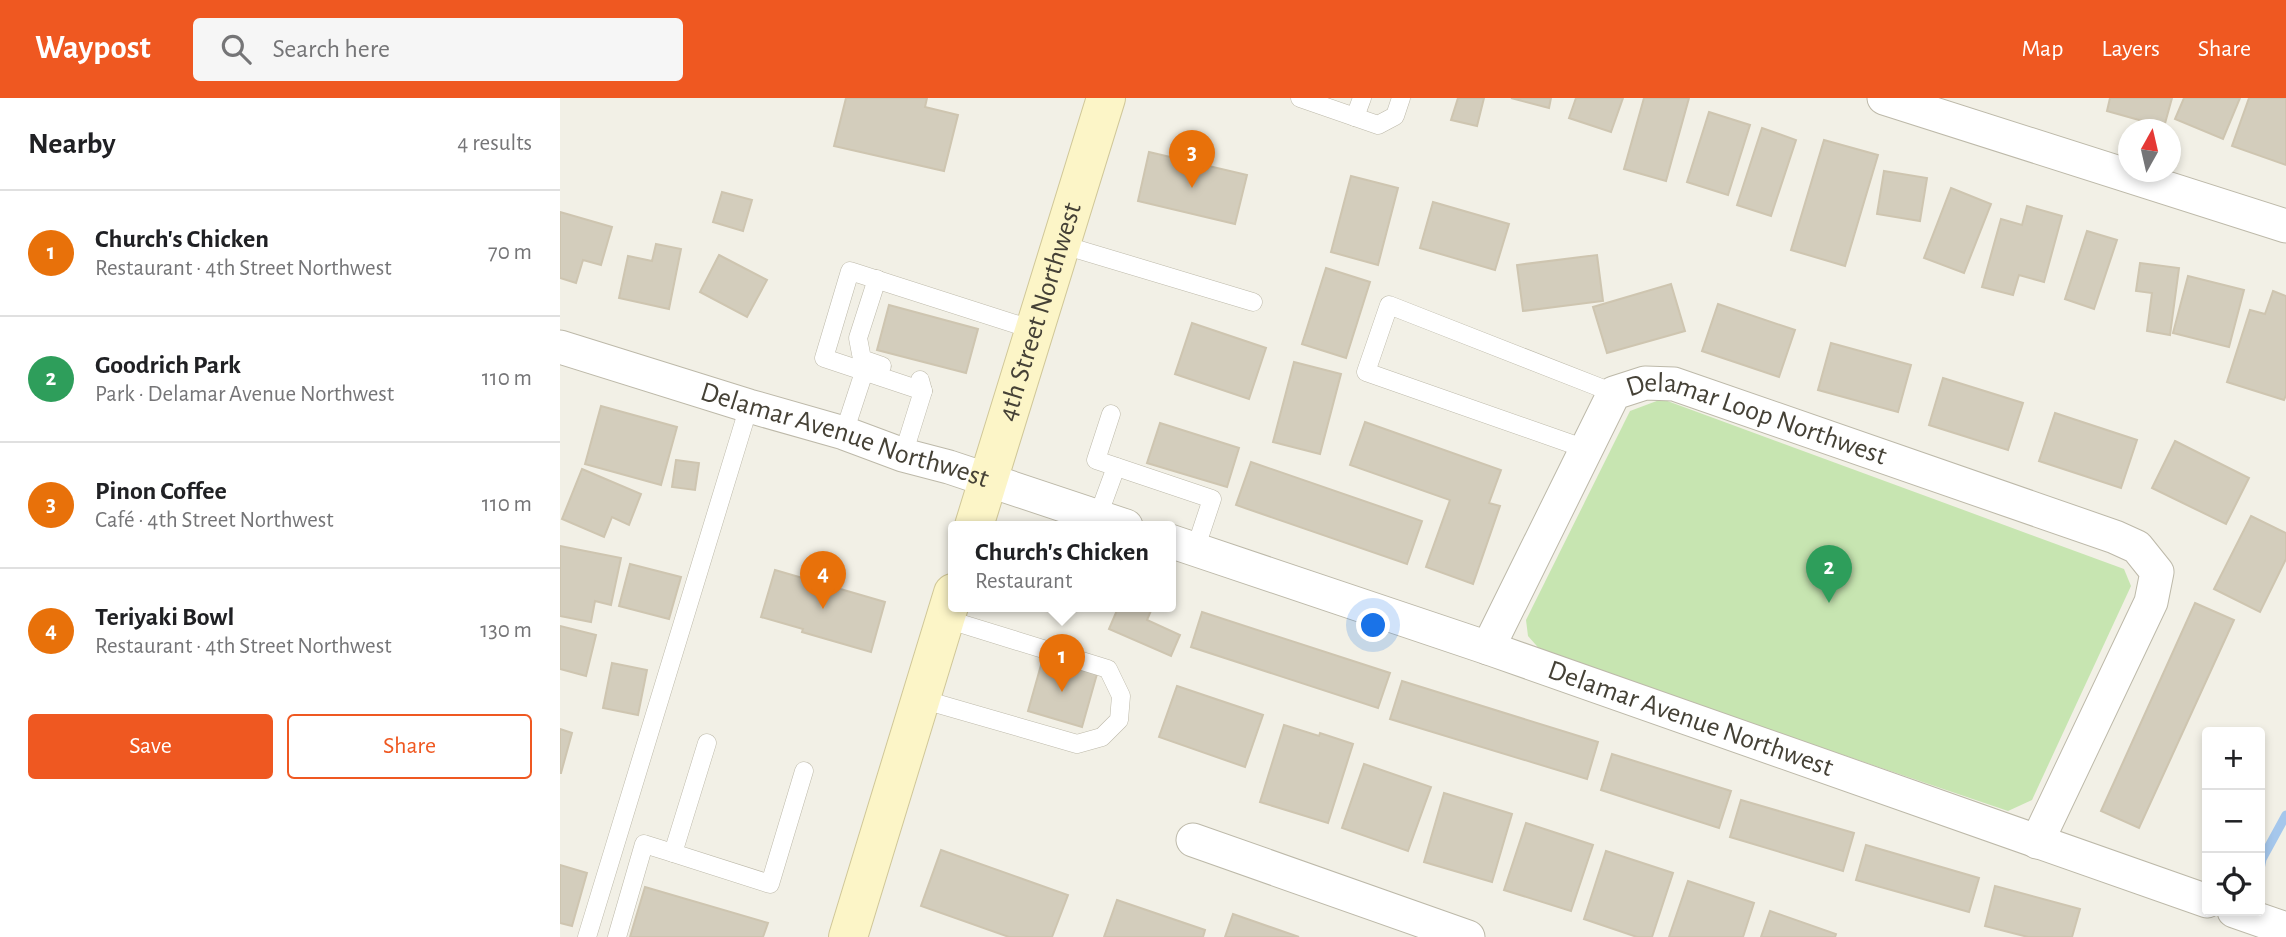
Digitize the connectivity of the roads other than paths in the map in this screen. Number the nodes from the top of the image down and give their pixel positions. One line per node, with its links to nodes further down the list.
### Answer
1 (1106, 98): 8 (main road, 4th Street Northwest)
2 (1300, 98): 6 (lane)
3 (1362, 98): 6 (lane)
4 (1401, 98): 6 (lane)
5 (1884, 98): 7 (street)
6 (1355, 117)
7 (2286, 226)
8 (1060, 244): 10 (lane); 11 (main road, 4th Street Northwest)
9 (877, 279): 11 (lane); 13 (lane); 14 (lane)
10 (1253, 302)
11 (1034, 330): 22 (main road, 4th Street Northwest)
12 (560, 347): 16 (street, Delamar Avenue Northwest)
13 (864, 372): 14 (lane); 18 (lane)
14 (923, 391): 20 (lane)
15 (1614, 393): 19 (street, Delamar Loop Northwest); 19 (lane); 33 (street, Delamar Loop Northwest)
16 (749, 406): 18 (street, Delamar Avenue Northwest); 38 (lane)
17 (1111, 414): 21 (lane)
18 (844, 433): 20 (street, Delamar Avenue Northwest)
19 (1586, 449): 28 (street, Delamar Loop Northwest)
20 (903, 455): 22 (street, Delamar Avenue Northwest)
21 (1116, 467): 24 (lane); 25 (lane)
22 (988, 481): 23 (main road, 4th Street Northwest); 24 (street, Delamar Avenue Northwest)
23 (976, 521)
24 (1112, 521)
25 (1183, 546): 28 (street, Delamar Avenue Northwest)
26 (948, 612): 29 (main road)
27 (965, 612): 29 (lane)
28 (1488, 648): 33 (street, Delamar Avenue Northwest)
29 (921, 699): 40 (main road)
30 (707, 743): 34 (lane)
31 (804, 771): 34 (lane)
32 (1193, 839): 41 (street)
33 (2037, 842): 35 (street, Delamar Avenue Northwest)
34 (673, 853): 39 (lane)
35 (2202, 899)
36 (2248, 916): 37 (street)
37 (2286, 929)
38 (587, 937)
39 (617, 937)
40 (848, 937)
41 (1468, 937)

